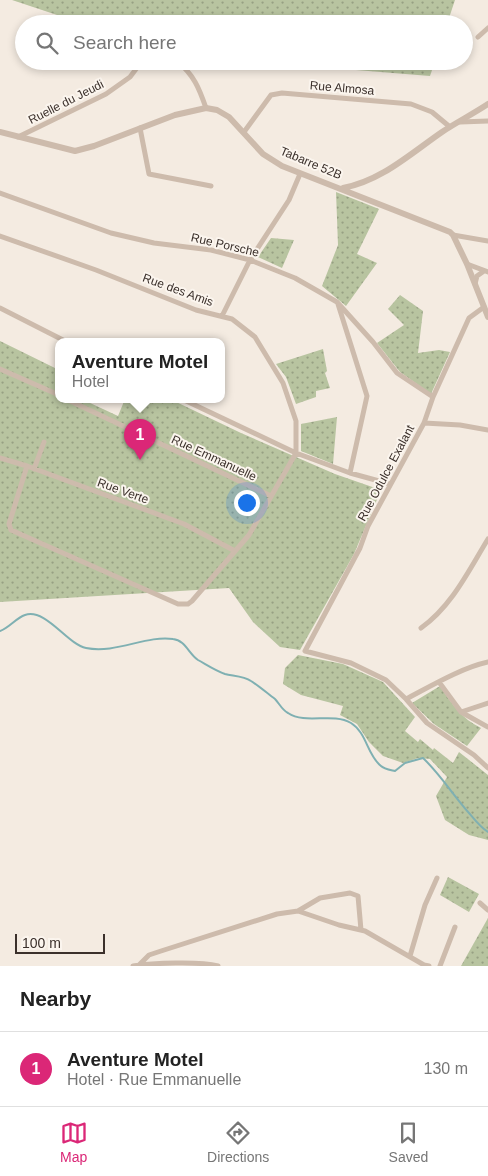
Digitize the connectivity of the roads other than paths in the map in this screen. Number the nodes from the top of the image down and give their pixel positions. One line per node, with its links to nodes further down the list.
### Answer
1 (488, 28): 2 (street)
2 (478, 37)
3 (135, 70): 13 (street, Ruelle du Jeudi)
4 (188, 70): 6 (street)
5 (488, 104): 8 (street)
6 (206, 108): 10 (street); 12 (street, Tabarre 52B)
7 (488, 121): 8 (street)
8 (460, 122): 9 (street)
9 (450, 127): 12 (street, Rue Almosa); 16 (street)
10 (140, 128): 13 (street); 15 (street)
11 (0, 132): 13 (street)
12 (244, 132): 14 (street, Tabarre 52B)
13 (18, 137)
14 (300, 174): 16 (street, Tabarre 52B); 21 (street)
15 (211, 186)
16 (342, 188): 18 (street, Tabarre 52B)
17 (0, 193): 21 (street, Rue Porsche)
18 (453, 235): 20 (street); 22 (street)
19 (0, 236): 28 (street, Rue des Amis)
20 (488, 241)
21 (250, 260): 25 (street, Rue Porsche); 28 (street)
22 (467, 264): 23 (street); 24 (street)
23 (486, 272): 24 (street)
24 (475, 284): 26 (street)
25 (337, 302): 33 (street, Rue Porsche); 43 (street)
26 (484, 307): 29 (street); 33 (street, Rue Odulce Exalant)
27 (0, 308): 30 (street)
28 (222, 316): 39 (street, Rue des Amis)
29 (488, 317)
30 (59, 338)
31 (0, 369): 32 (street)
32 (55, 393)
33 (433, 397): 36 (street, Rue Odulce Exalant)
34 (74, 403): 45 (street, Rue Emmanuelle)
35 (190, 403): 39 (street)
36 (424, 423): 37 (street); 44 (street, Rue Odulce Exalant)
37 (488, 430)
38 (44, 442): 42 (street)
39 (296, 453): 43 (street); 45 (street)
40 (0, 458): 41 (street, Rue Verte)
41 (27, 466): 42 (street, Rue Verte); 47 (street)
42 (34, 469): 47 (street, Rue Verte)
43 (350, 473): 44 (street)
44 (390, 484): 51 (street, Rue Odulce Exalant)
45 (271, 496): 47 (street)
46 (488, 539): 48 (street)
47 (235, 551)
48 (421, 628)
49 (488, 662): 50 (street)
50 (439, 682): 51 (street); 53 (street)
51 (406, 699): 55 (street)
52 (488, 703): 53 (street)
53 (461, 712): 54 (street)
54 (488, 727)
55 (488, 768)
56 (437, 878): 62 (street)
57 (480, 903): 58 (street)
58 (488, 910)
59 (298, 911): 61 (street); 61 (street); 63 (street)
60 (455, 927): 66 (street)
61 (360, 930): 62 (street)
62 (410, 956): 65 (street)
63 (136, 966): 64 (street)
64 (218, 966)
65 (429, 966)
66 (440, 966)

